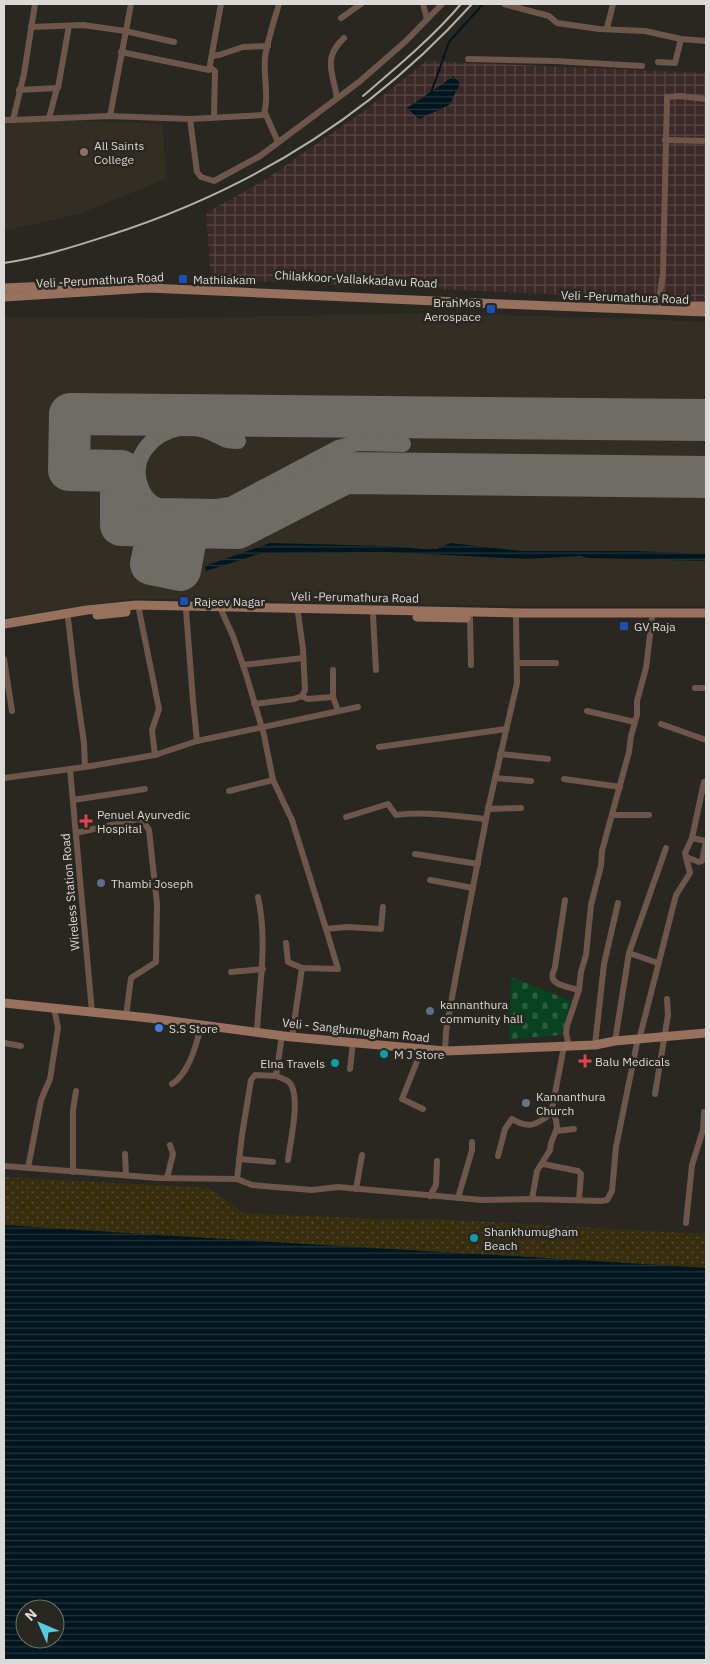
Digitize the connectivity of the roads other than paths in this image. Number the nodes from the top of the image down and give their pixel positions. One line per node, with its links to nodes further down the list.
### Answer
1 (35, 4): 13 (street)
2 (131, 4): 15 (street)
3 (221, 4): 22 (street)
4 (278, 4): 20 (street)
5 (361, 4): 10 (street)
6 (423, 4): 11 (street)
7 (442, 4): 11 (street)
8 (504, 4): 14 (street)
9 (613, 4): 14 (street)
10 (340, 18)
11 (427, 19): 29 (street)
12 (69, 26): 13 (street); 15 (street); 27 (street)
13 (31, 28): 28 (street)
14 (607, 28): 17 (street)
15 (125, 31): 19 (street); 21 (street)
16 (344, 38): 29 (street)
17 (681, 39): 18 (street); 24 (street)
18 (706, 41)
19 (174, 42)
20 (268, 46): 22 (street); 31 (street)
21 (121, 52): 26 (street); 32 (street)
22 (212, 56): 26 (street)
23 (468, 59): 25 (street)
24 (658, 62)
25 (642, 66)
26 (210, 67): 35 (street)
27 (57, 88): 28 (street); 33 (street)
28 (19, 90): 37 (street)
29 (337, 98): 40 (street)
30 (706, 99): 38 (street)
31 (265, 113): 35 (street); 40 (street)
32 (110, 116): 33 (street); 34 (street)
33 (49, 118): 37 (street)
34 (190, 118): 35 (street); 40 (street)
35 (214, 118)
36 (4, 120): 37 (street)
37 (13, 120)
38 (666, 140): 39 (street); 43 (street)
39 (706, 141)
40 (278, 142)
41 (4, 288): 43 (main road, Chilakkoor-Vallakkadavu Road)
42 (4, 297): 45 (main road, Veli -Perumathura Road)
43 (658, 305): 44 (main road, Chilakkoor-Vallakkadavu Road)
44 (706, 306)
45 (706, 312)
46 (139, 610): 47 (main road); 52 (main road); 84 (street)
47 (186, 610): 48 (main road); 81 (street)
48 (222, 612): 49 (main road); 64 (street)
49 (298, 613): 51 (main road); 59 (street)
50 (706, 613): 57 (main road, Veli -Perumathura Road)
51 (373, 616): 53 (main road); 66 (street)
52 (68, 618): 58 (main road); 86 (street)
53 (470, 618): 54 (main road); 63 (street)
54 (516, 618): 56 (main road); 61 (street)
55 (706, 618): 56 (main road)
56 (652, 619): 76 (street)
57 (4, 624)
58 (4, 628)
59 (303, 658): 64 (street); 69 (street)
60 (4, 659): 73 (street)
61 (517, 663): 62 (street); 79 (street)
62 (556, 663)
63 (471, 664)
64 (243, 665): 71 (street)
65 (332, 670): 70 (street)
66 (376, 670)
67 (696, 688): 68 (street)
68 (706, 688)
69 (302, 696): 70 (street); 71 (street)
70 (333, 697): 74 (street)
71 (254, 704): 78 (street)
72 (358, 707): 74 (street)
73 (12, 711)
74 (338, 711): 78 (street)
75 (587, 711): 76 (street)
76 (635, 722): 94 (street)
77 (661, 724): 80 (street)
78 (262, 727): 81 (street); 91 (street)
79 (506, 729): 82 (street); 83 (street)
80 (706, 740)
81 (197, 741): 84 (street)
82 (379, 746)
83 (500, 754): 85 (street); 89 (street)
84 (155, 755): 86 (street)
85 (548, 759)
86 (85, 767): 87 (street)
87 (70, 769): 88 (street); 97 (street, Wireless Station Road)
88 (4, 778)
89 (495, 778): 92 (street); 99 (street)
90 (564, 779): 94 (street)
91 (273, 780): 96 (street); 116 (street)
92 (531, 781)
93 (706, 781): 105 (street)
94 (620, 787): 101 (street)
95 (145, 789): 97 (street)
96 (229, 791)
97 (73, 800): 104 (street, Wireless Station Road)
98 (521, 808): 99 (street)
99 (488, 809): 103 (street)
100 (649, 814): 101 (street)
101 (612, 815): 123 (street)
102 (346, 817): 103 (street)
103 (486, 819): 109 (street)
104 (76, 833): 127 (street, Wireless Station Road); 128 (street)
105 (692, 838): 108 (street); 108 (street)
106 (666, 848): 118 (street)
107 (416, 854): 109 (street)
108 (686, 857): 119 (street)
109 (478, 864): 111 (street)
110 (430, 880): 111 (street)
111 (473, 888): 143 (street)
112 (258, 897): 121 (street)
113 (565, 900): 123 (street)
114 (618, 903): 139 (street)
115 (383, 907): 116 (street)
116 (326, 929): 120 (street)
117 (286, 943): 120 (street)
118 (628, 953): 119 (street); 136 (street)
119 (658, 963): 135 (street)
120 (302, 968): 133 (street)
121 (263, 969): 122 (street); 130 (street)
122 (232, 972)
123 (579, 990): 141 (street)
124 (668, 999): 134 (street)
125 (4, 1003): 126 (main road, Veli - Sanghumugham Road)
126 (54, 1008): 127 (main road, Veli - Sanghumugham Road); 165 (street)
127 (92, 1012): 128 (main road, Veli - Sanghumugham Road)
128 (126, 1016): 129 (main road, Veli - Sanghumugham Road)
129 (201, 1025): 130 (main road, Veli - Sanghumugham Road); 146 (street)
130 (257, 1032): 132 (main road, Veli - Sanghumugham Road)
131 (706, 1033): 134 (main road, Veli - Sanghumugham Road)
132 (282, 1035): 133 (main road, Veli - Sanghumugham Road); 145 (street)
133 (292, 1037): 137 (main road, Veli - Sanghumugham Road)
134 (665, 1037): 135 (main road, Veli - Sanghumugham Road); 148 (street)
135 (639, 1040): 136 (main road, Veli - Sanghumugham Road); 174 (street)
136 (615, 1041): 139 (main road, Veli - Sanghumugham Road)
137 (353, 1042): 142 (main road, Veli - Sanghumugham Road); 144 (street)
138 (4, 1043): 140 (street)
139 (595, 1045): 141 (main road, Veli - Sanghumugham Road)
140 (21, 1046)
141 (566, 1046): 143 (main road, Veli - Sanghumugham Road); 151 (street)
142 (422, 1049): 143 (main road, Veli - Sanghumugham Road); 149 (street)
143 (445, 1051)
144 (350, 1069)
145 (276, 1076): 159 (street); 160 (street)
146 (172, 1084)
147 (76, 1092): 166 (street)
148 (655, 1094)
149 (424, 1109)
150 (706, 1112): 175 (street)
151 (552, 1113): 153 (street); 158 (street)
152 (574, 1129): 153 (street)
153 (556, 1131): 163 (street)
154 (472, 1142): 172 (street)
155 (170, 1145): 168 (street)
156 (125, 1154): 167 (street)
157 (362, 1156): 170 (street)
158 (498, 1156)
159 (239, 1159): 162 (street); 169 (street)
160 (288, 1160)
161 (438, 1161): 171 (street)
162 (273, 1162)
163 (543, 1164): 173 (street); 174 (street)
164 (4, 1166): 165 (street)
165 (28, 1168): 166 (street)
166 (73, 1172): 167 (street)
167 (126, 1175): 168 (street)
168 (167, 1178): 169 (street)
169 (237, 1179): 170 (street)
170 (356, 1189): 171 (street)
171 (430, 1196): 172 (street)
172 (458, 1198): 173 (street)
173 (532, 1198): 174 (street)
174 (579, 1200)
175 (686, 1222)

